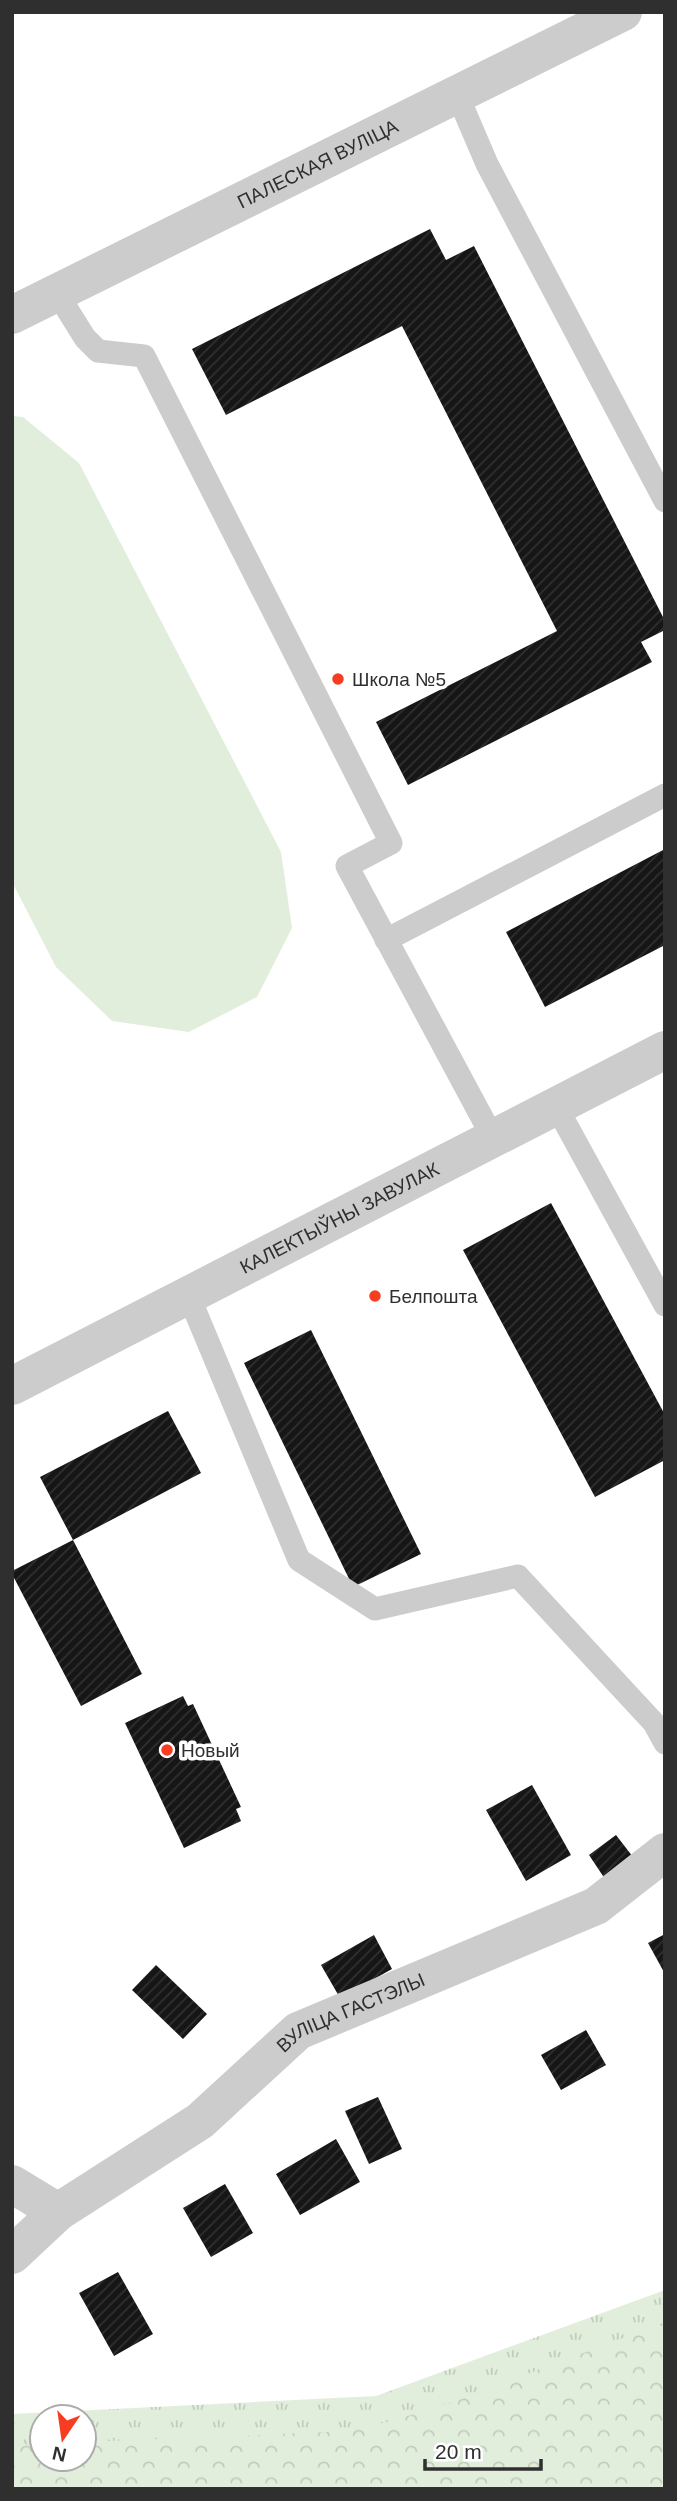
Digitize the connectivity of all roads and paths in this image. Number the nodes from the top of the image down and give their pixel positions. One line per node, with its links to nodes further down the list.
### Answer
1 (623, 12): 2 (street, ПАЛЕСКАЯ ВУЛІЦА)
2 (457, 94): 3 (street, ПАЛЕСКАЯ ВУЛІЦА); 5 (lane)
3 (57, 293): 4 (street, ПАЛЕСКАЯ ВУЛІЦА); 7 (lane)
4 (12, 315)
5 (665, 501)
6 (665, 795): 7 (lane)
7 (386, 940): 10 (lane)
8 (665, 1050): 9 (street, КАЛЕКТЫЎНЫ ЗАВУЛАК)
9 (556, 1106): 10 (street, КАЛЕКТЫЎНЫ ЗАВУЛАК); 12 (lane)
10 (493, 1138): 11 (street, КАЛЕКТЫЎНЫ ЗАВУЛАК)
11 (188, 1294): 13 (street, КАЛЕКТЫЎНЫ ЗАВУЛАК); 14 (lane)
12 (665, 1305)
13 (12, 1386)
14 (665, 1743)
15 (665, 1852): 17 (street, ВУЛІЦА ГАСТЭЛЫ)
16 (12, 2184): 17 (street)
17 (58, 2211): 18 (street, ВУЛІЦА ГАСТЭЛЫ)
18 (12, 2255)

